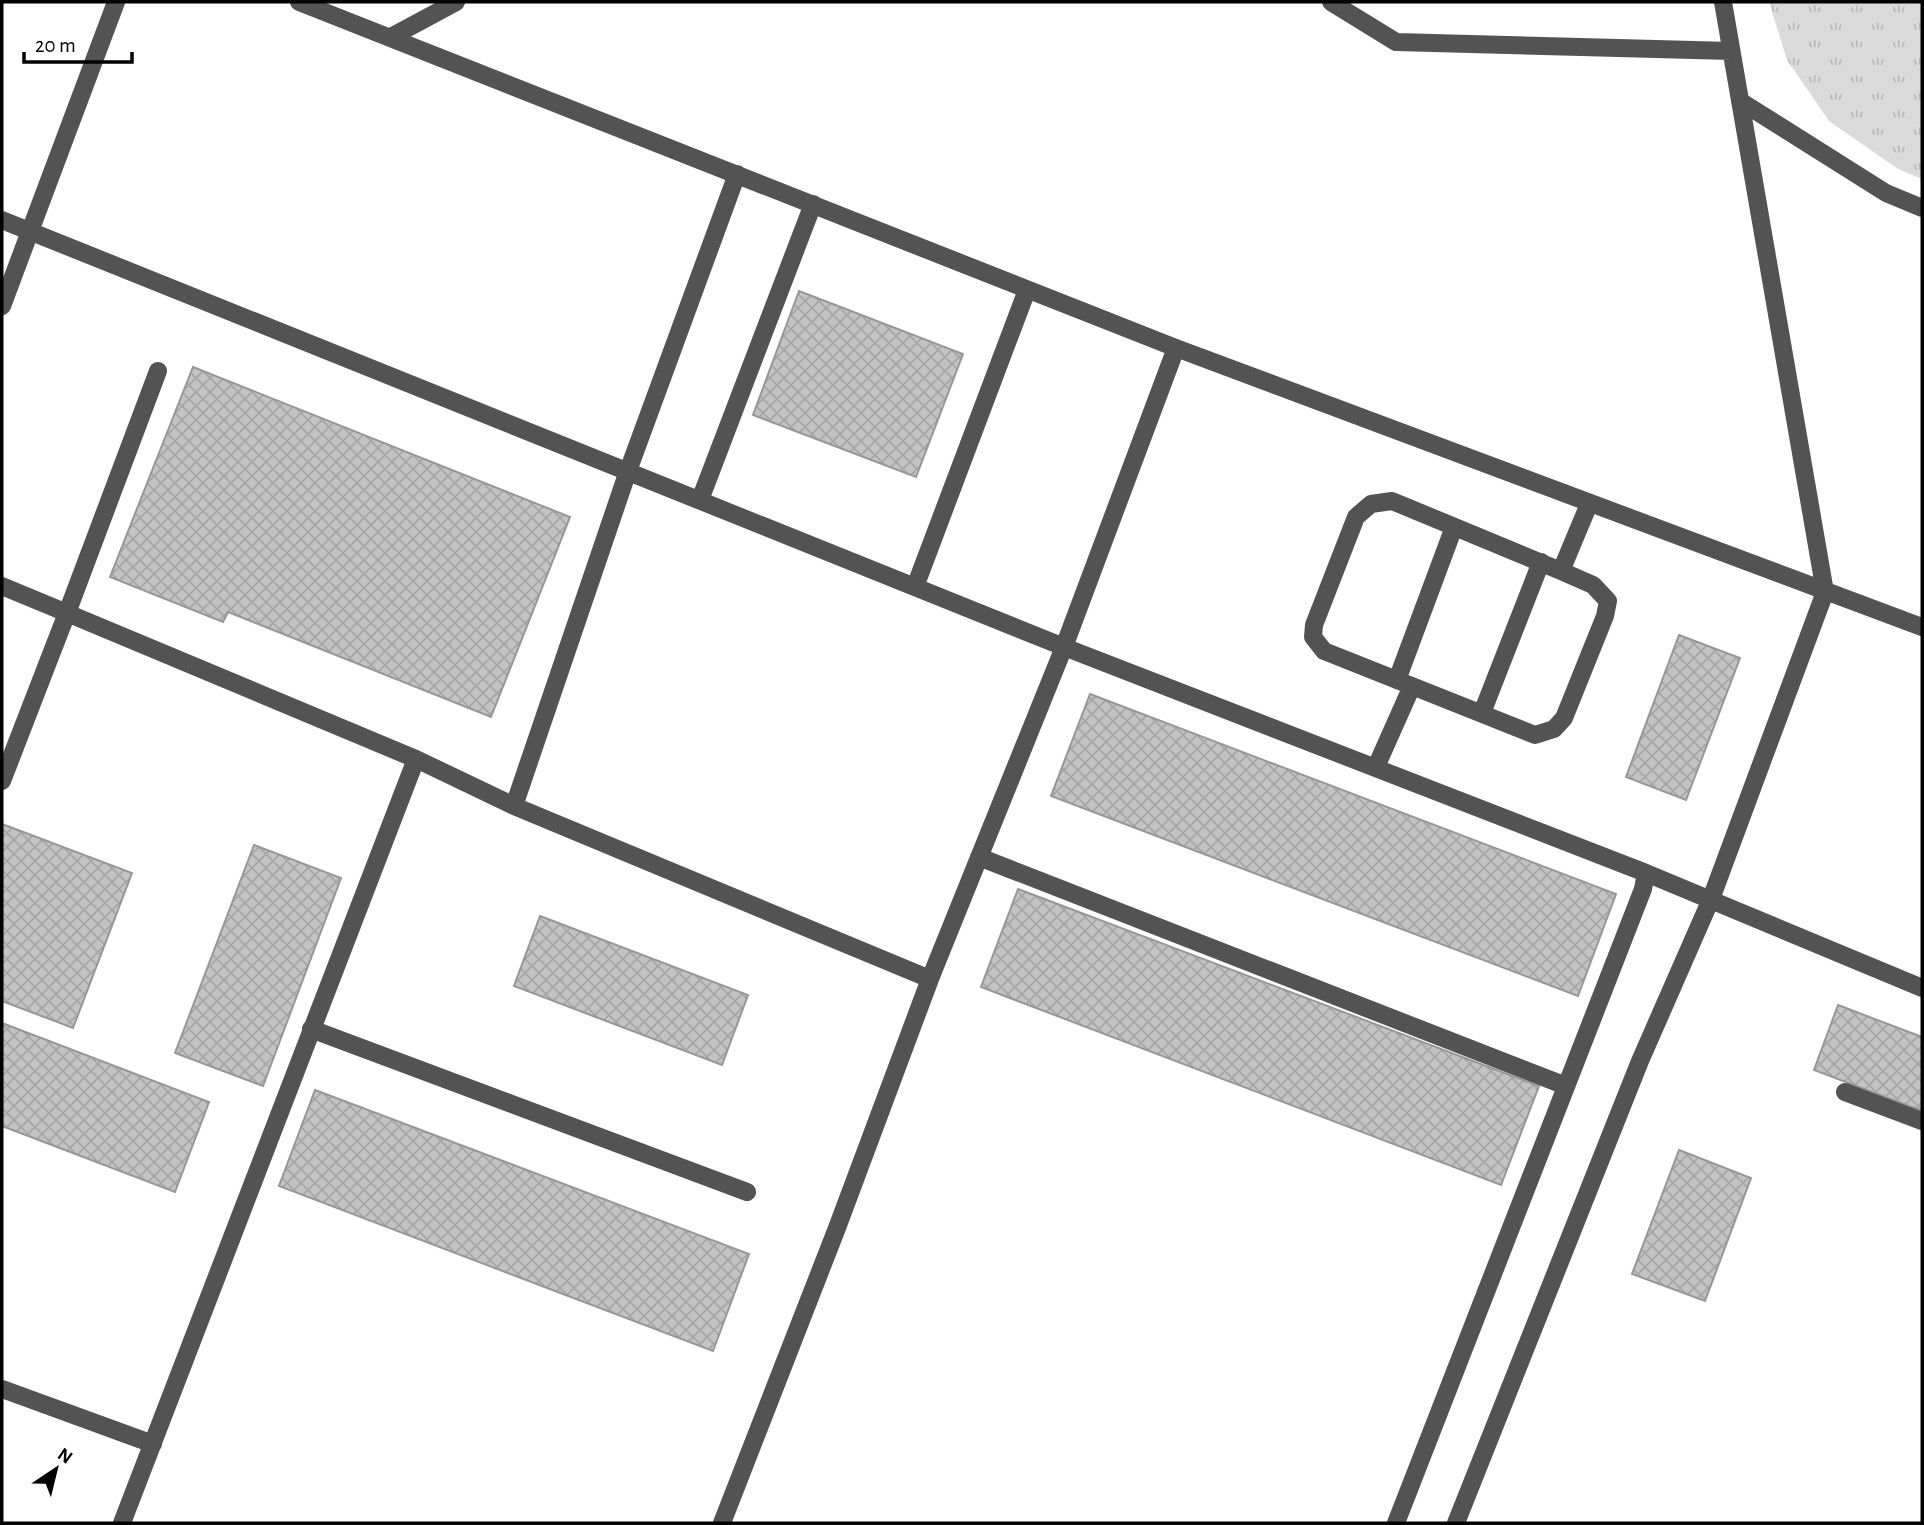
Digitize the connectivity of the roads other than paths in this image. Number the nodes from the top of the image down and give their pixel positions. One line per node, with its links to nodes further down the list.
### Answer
1 (116, 2): 13 (lane)
2 (299, 2): 6 (lane)
3 (456, 2): 6 (lane)
4 (1331, 2): 7 (lane)
5 (1723, 2): 7 (lane)
6 (391, 37): 9 (lane)
7 (1731, 51): 8 (lane)
8 (1740, 101): 11 (lane); 26 (lane)
9 (737, 174): 10 (lane); 18 (lane)
10 (813, 204): 14 (lane); 19 (lane)
11 (1922, 208)
12 (2, 219): 13 (lane)
13 (30, 230): 15 (lane); 18 (lane)
14 (1027, 290): 16 (lane); 25 (lane)
15 (2, 306)
16 (1176, 348): 20 (lane); 29 (lane)
17 (158, 371): 27 (lane)
18 (628, 471): 19 (lane); 35 (lane)
19 (700, 500): 25 (lane)
20 (1589, 504): 23 (lane); 26 (lane)
21 (1454, 527): 22 (lane); 30 (lane); 30 (lane)
22 (1541, 562): 23 (lane); 31 (lane)
23 (1561, 570): 31 (lane)
24 (2, 586): 27 (lane)
25 (915, 587): 29 (lane)
26 (1825, 592): 28 (lane); 38 (lane)
27 (67, 613): 32 (lane); 34 (lane)
28 (1922, 627)
29 (1064, 647): 33 (lane); 36 (lane)
30 (1404, 683): 31 (lane); 33 (lane)
31 (1482, 713)
32 (416, 759): 35 (lane); 41 (lane)
33 (1376, 767): 37 (lane)
34 (2, 781)
35 (514, 806): 39 (lane)
36 (979, 857): 39 (lane); 42 (lane)
37 (1646, 873): 38 (lane); 42 (lane)
38 (1711, 900): 40 (lane); 51 (lane)
39 (930, 979): 49 (lane)
40 (1922, 988)
41 (312, 1029): 45 (lane); 47 (lane)
42 (1566, 1086): 50 (lane)
43 (1845, 1092): 44 (lane)
44 (1922, 1122)
45 (747, 1192)
46 (2, 1389): 47 (lane)
47 (153, 1444): 48 (lane)
48 (122, 1523)
49 (722, 1523)
50 (1396, 1523)
51 (1456, 1523)

